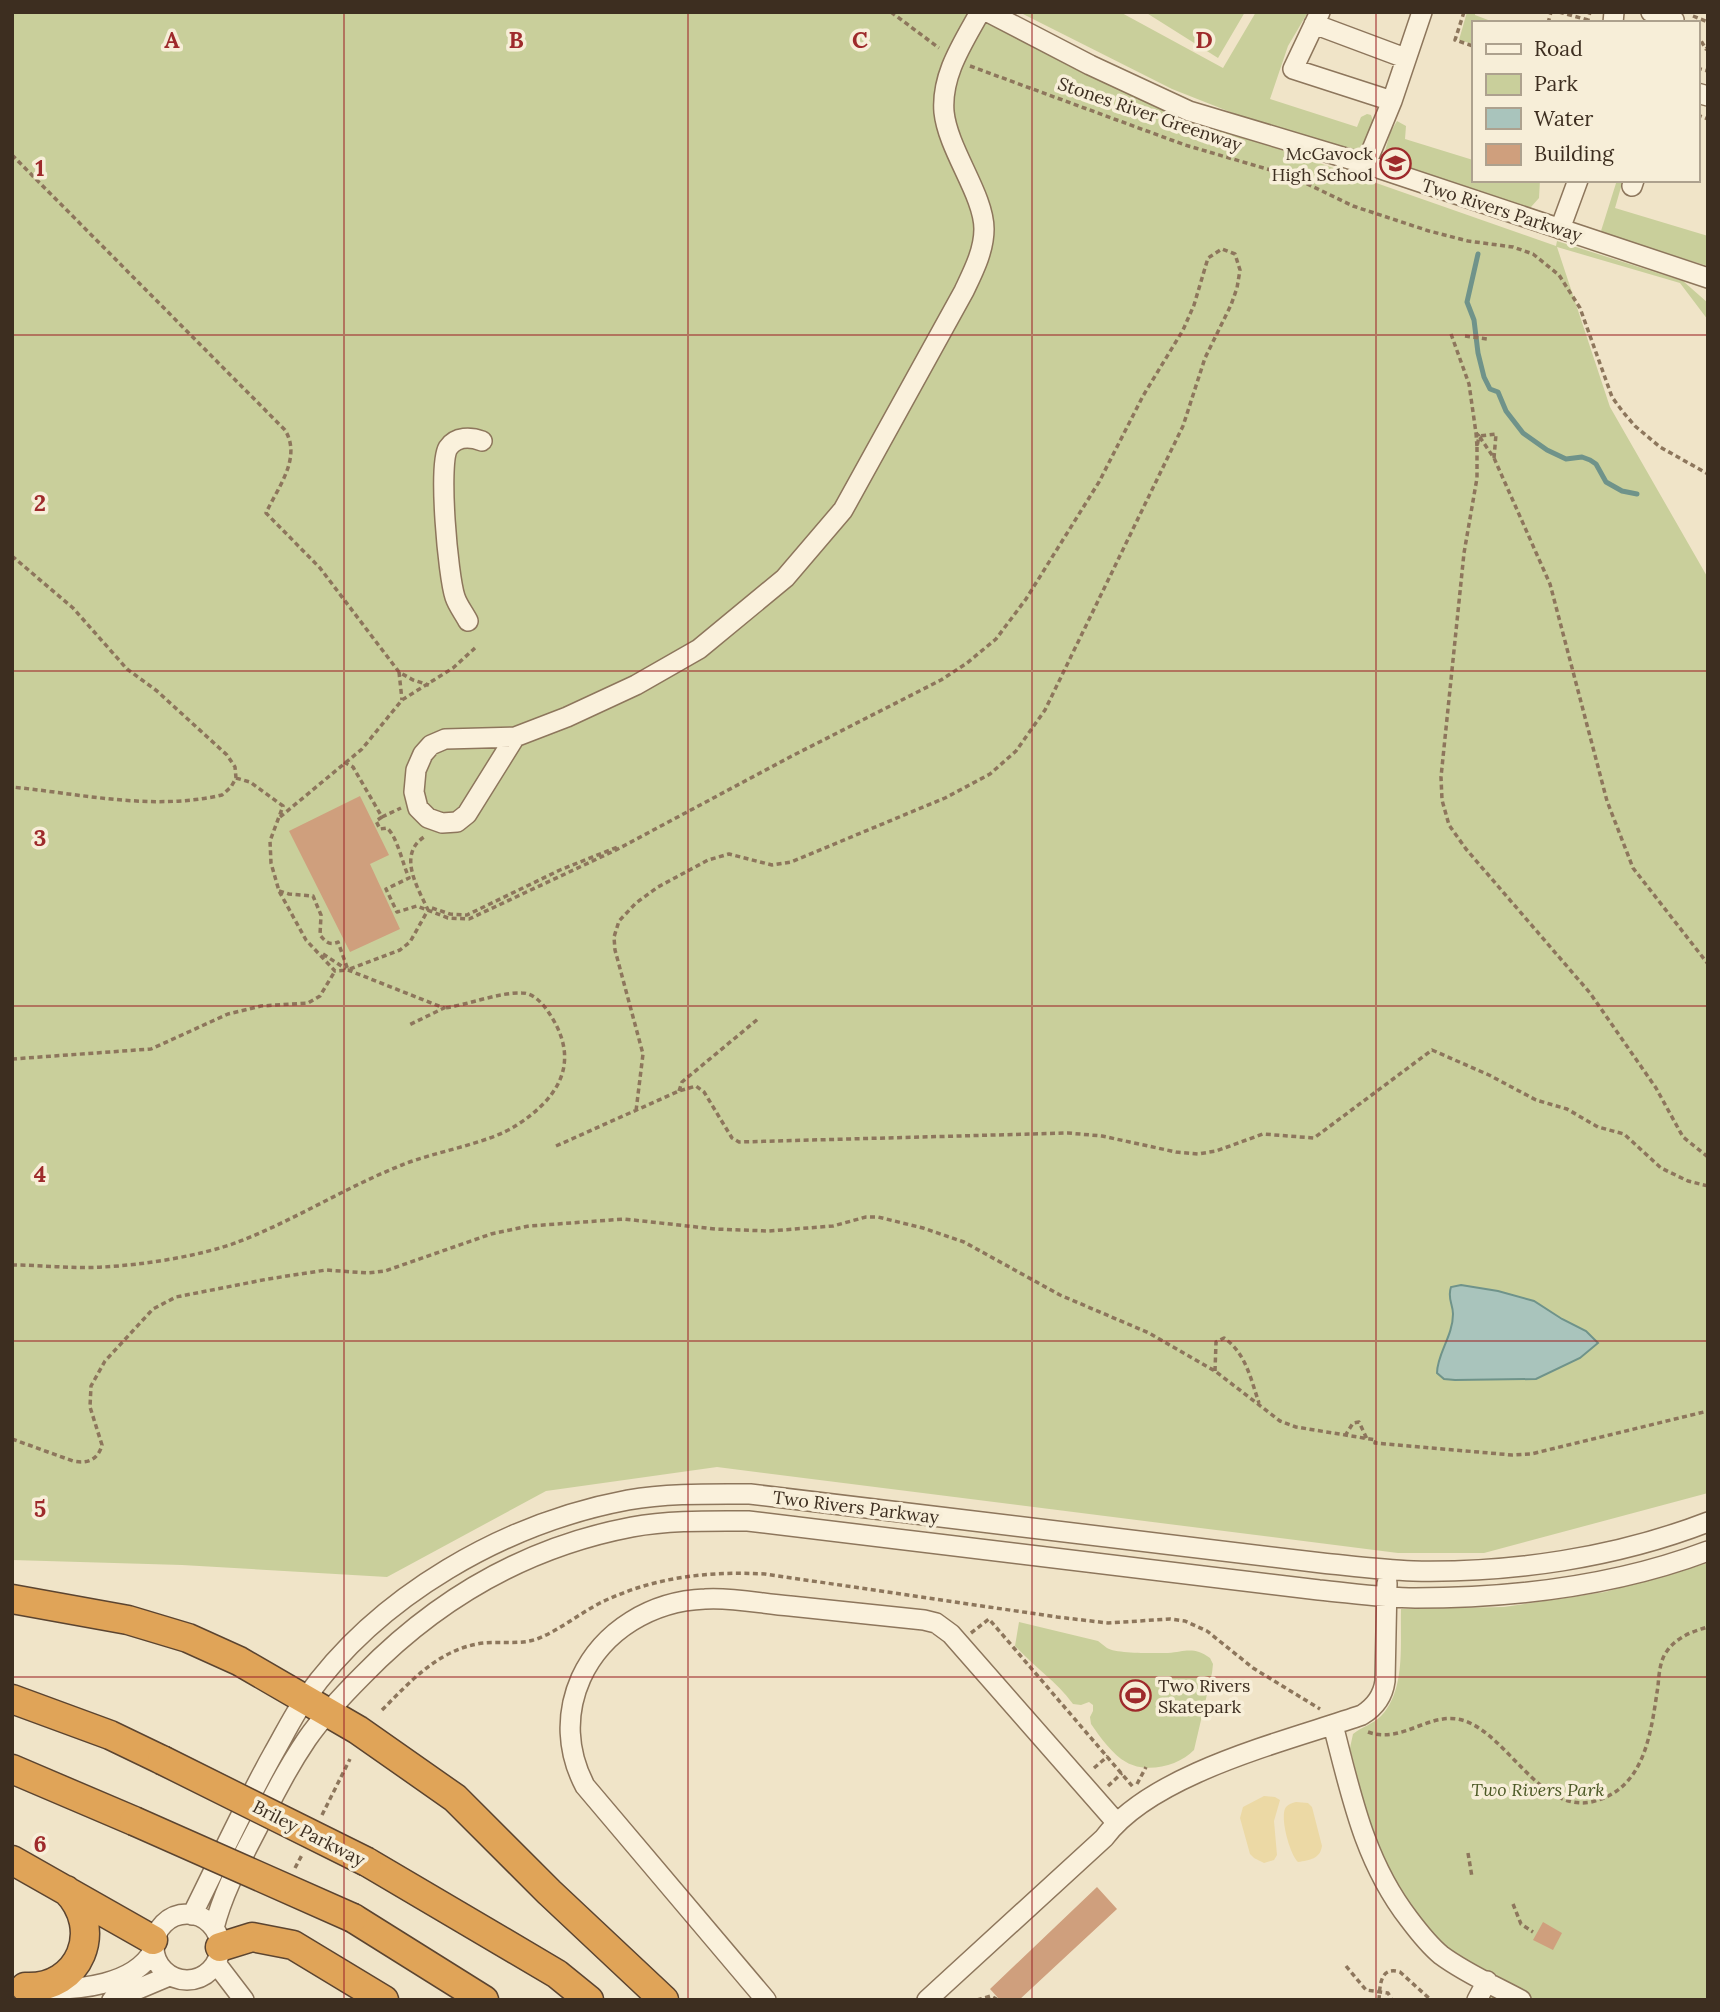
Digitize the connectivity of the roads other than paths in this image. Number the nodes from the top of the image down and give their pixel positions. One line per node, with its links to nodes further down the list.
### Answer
1 (980, 12): 15 (street)
2 (988, 12): 9 (street, Two Rivers Parkway)
3 (1421, 12): 7 (street)
4 (1651, 12): 6 (street)
5 (1317, 18): 7 (street); 8 (street)
6 (1683, 18)
7 (1405, 58): 8 (street)
8 (1392, 101): 9 (street)
9 (1366, 164): 11 (street, Two Rivers Parkway)
10 (1577, 182): 11 (street)
11 (1560, 229): 12 (street, Two Rivers Parkway)
12 (1708, 278)
13 (482, 441): 14 (street)
14 (468, 621)
15 (515, 737): 15 (street)
16 (1708, 1522): 18 (street, Two Rivers Parkway)
17 (1708, 1551): 19 (street, Two Rivers Parkway)
18 (1388, 1569): 19 (street); 22 (street, Two Rivers Parkway)
19 (1387, 1596): 22 (street, Two Rivers Parkway); 23 (street)
20 (12, 1599): 22 (highway)
21 (12, 1699): 40 (highway, Briley Parkway, bridge)
22 (316, 1707): 28 (street, Two Rivers Parkway); 29 (street, Two Rivers Parkway); 41 (highway)
23 (1333, 1725): 25 (street); 33 (street)
24 (12, 1769): 39 (highway, bridge)
25 (1116, 1822): 42 (street); 43 (street)
26 (12, 1860): 27 (highway)
27 (66, 1891): 30 (highway); 34 (highway)
28 (192, 1915): 29 (street); 30 (street)
29 (217, 1945): 32 (street); 37 (street); 38 (highway)
30 (153, 1946): 31 (street); 34 (street)
31 (169, 1976): 32 (street); 35 (street)
32 (198, 1979): 36 (street)
33 (1487, 1981): 44 (street); 45 (street)
34 (18, 1986)
35 (112, 2000)
36 (237, 2000)
37 (244, 2000)
38 (384, 2000)
39 (484, 2000)
40 (589, 2000)
41 (664, 2000)
42 (766, 2000)
43 (927, 2000)
44 (1477, 2000)
45 (1521, 2000)

